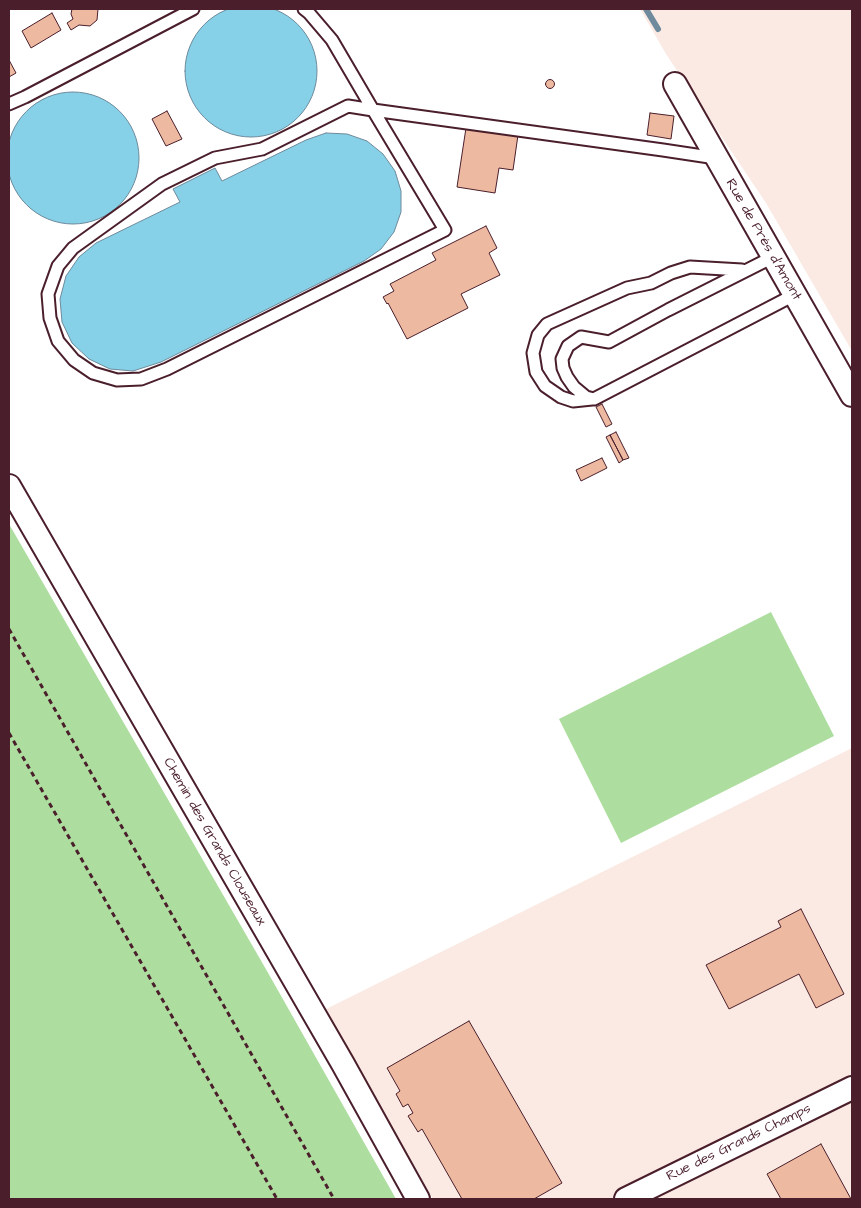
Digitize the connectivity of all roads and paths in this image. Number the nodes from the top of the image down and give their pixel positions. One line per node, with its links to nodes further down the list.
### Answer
1 (193, 9): 4 (lane)
2 (304, 9): 6 (lane)
3 (675, 84): 8 (street, Rue de Prés d'Amont)
4 (25, 97): 5 (lane); 7 (lane)
5 (9, 104)
6 (373, 110): 6 (lane); 8 (lane)
7 (9, 113)
8 (716, 158): 9 (street, Rue de Prés d'Amont)
9 (773, 257): 10 (lane); 11 (street, Rue de Prés d'Amont)
10 (744, 270): 13 (lane); 13 (lane)
11 (794, 295): 12 (street, Rue de Prés d'Amont); 13 (lane)
12 (852, 395)
13 (594, 399)
14 (9, 486): 20 (street, Chemin des Grands Clouseaux)
15 (9, 629): 19 (path)
16 (9, 733): 18 (path)
17 (852, 1088): 21 (street, Rue des Grands Champs)
18 (277, 1199)
19 (334, 1199)
20 (418, 1199)
21 (626, 1199)

